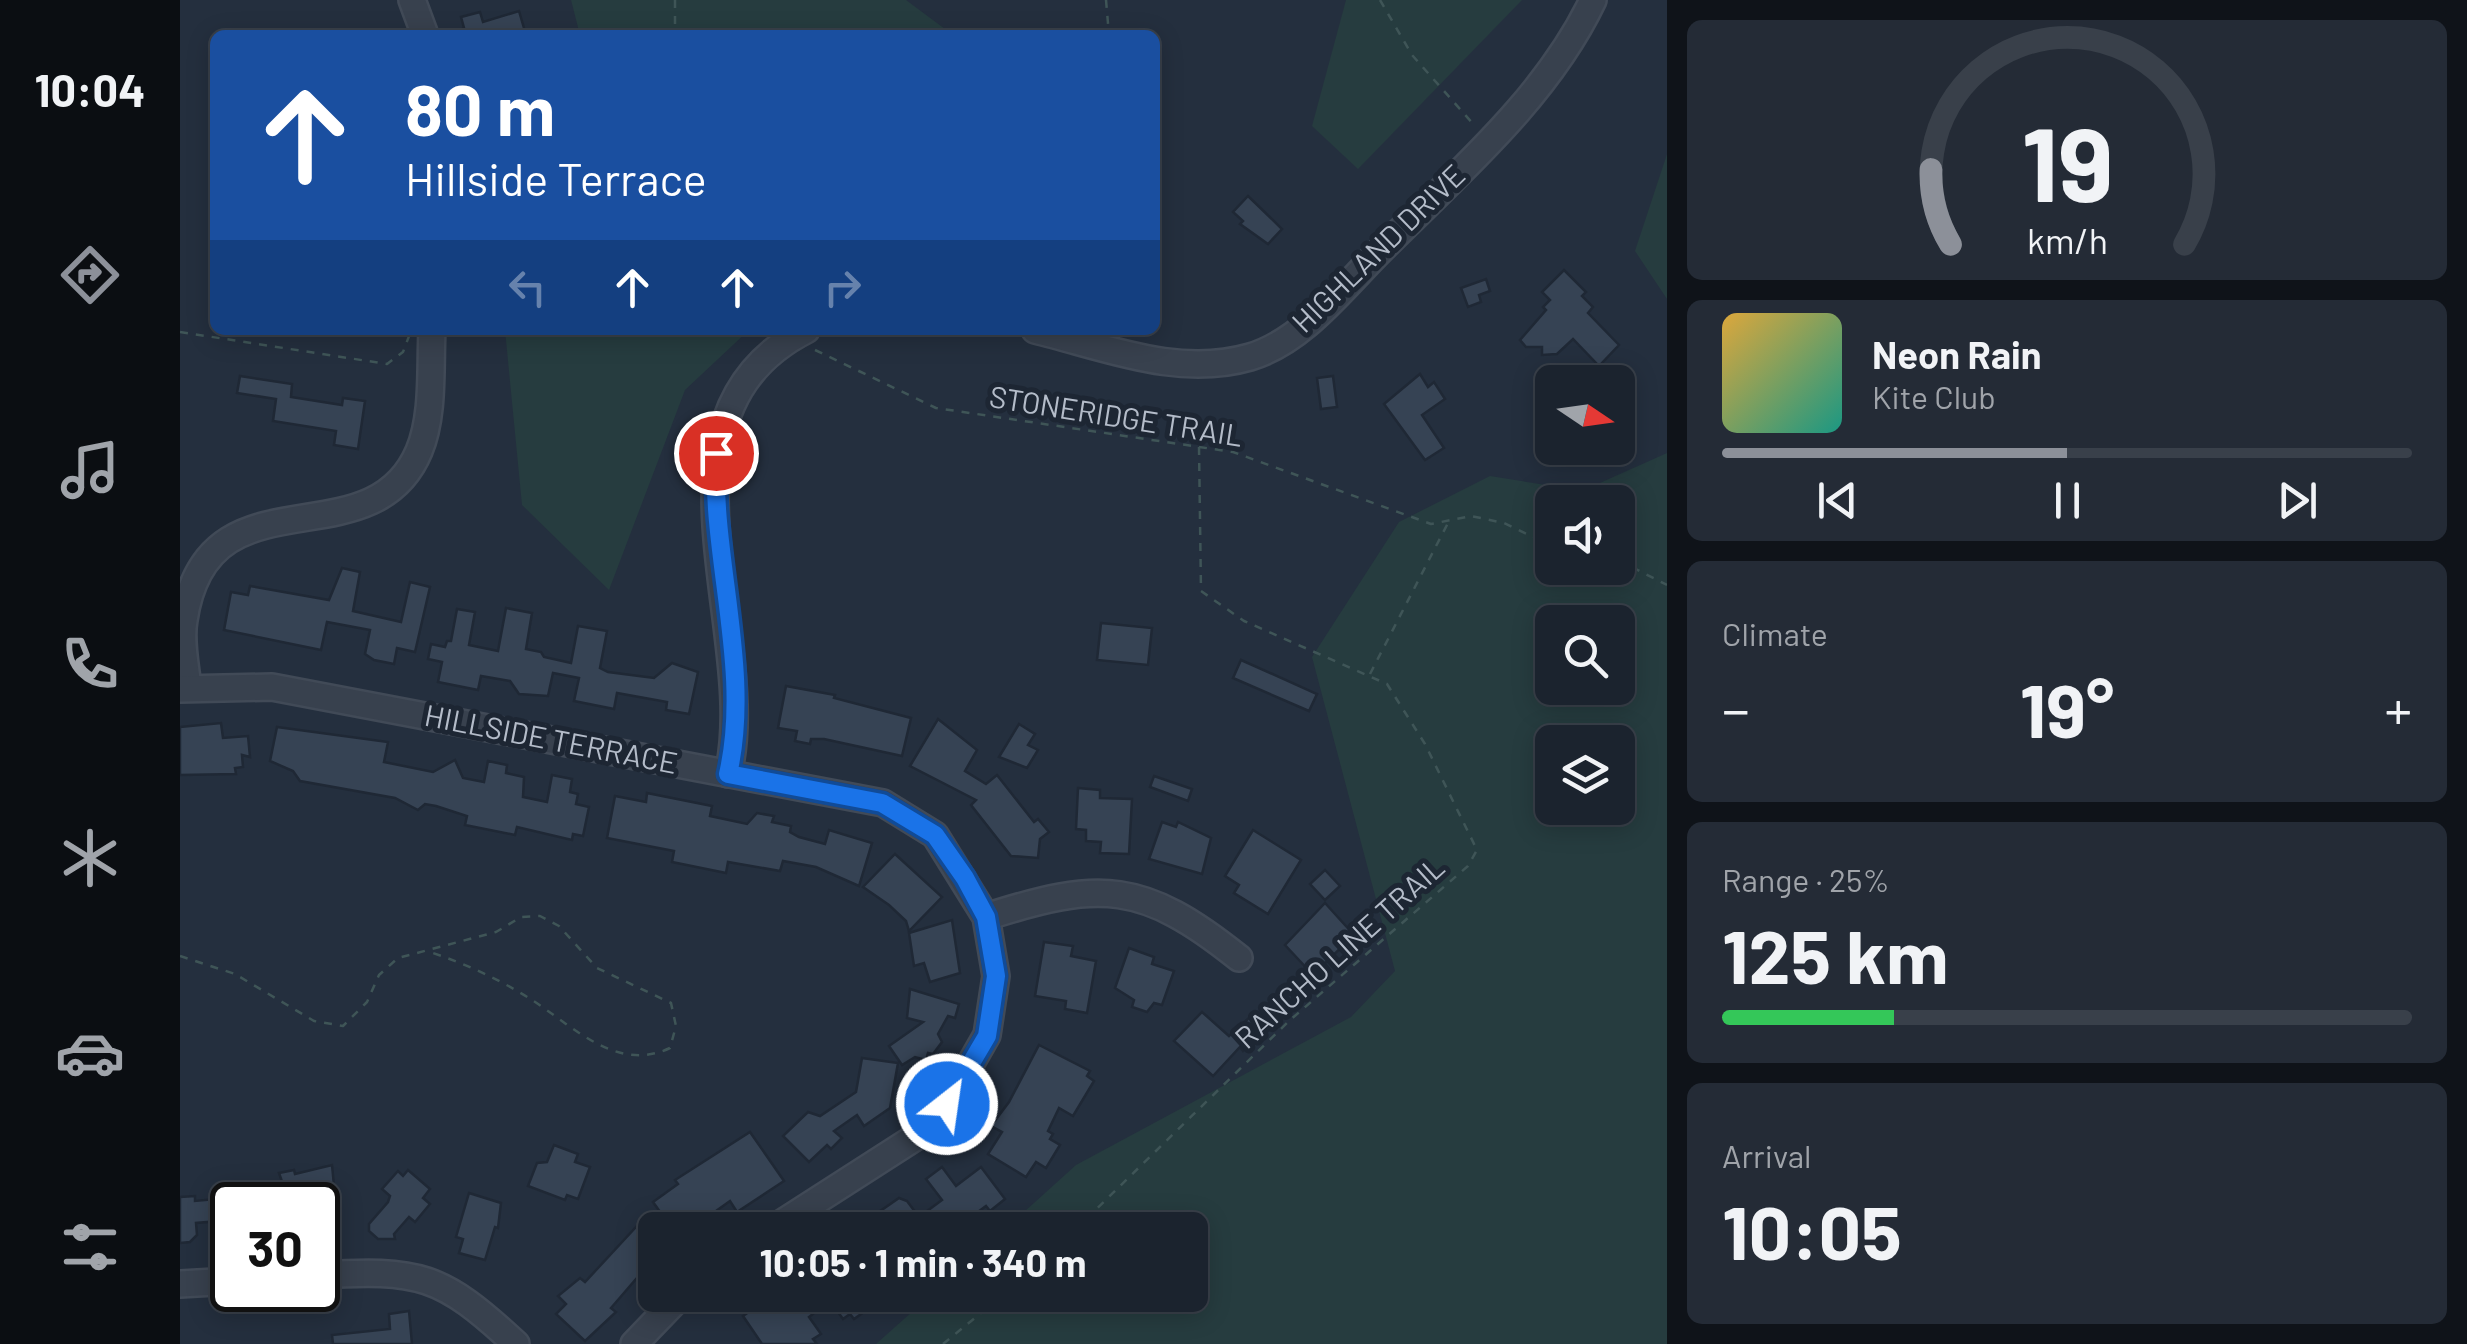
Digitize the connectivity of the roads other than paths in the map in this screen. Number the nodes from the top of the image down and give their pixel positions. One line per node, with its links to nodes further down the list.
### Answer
1 (412, 0): 3 (street)
2 (1594, 0): 6 (street, HIGHLAND DRIVE)
3 (423, 30)
4 (432, 335): 7 (street)
5 (797, 335): 8 (street)
6 (1055, 335)
7 (184, 689): 8 (street, HILLSIDE TERRACE)
8 (728, 774): 9 (street, HILLSIDE TERRACE)
9 (986, 917): 10 (street); 11 (street)
10 (1239, 958)
11 (800, 1212)
12 (340, 1274): 16 (street)
13 (210, 1282): 14 (street)
14 (180, 1284)
15 (665, 1312): 17 (street)
16 (516, 1344)
17 (634, 1344)

